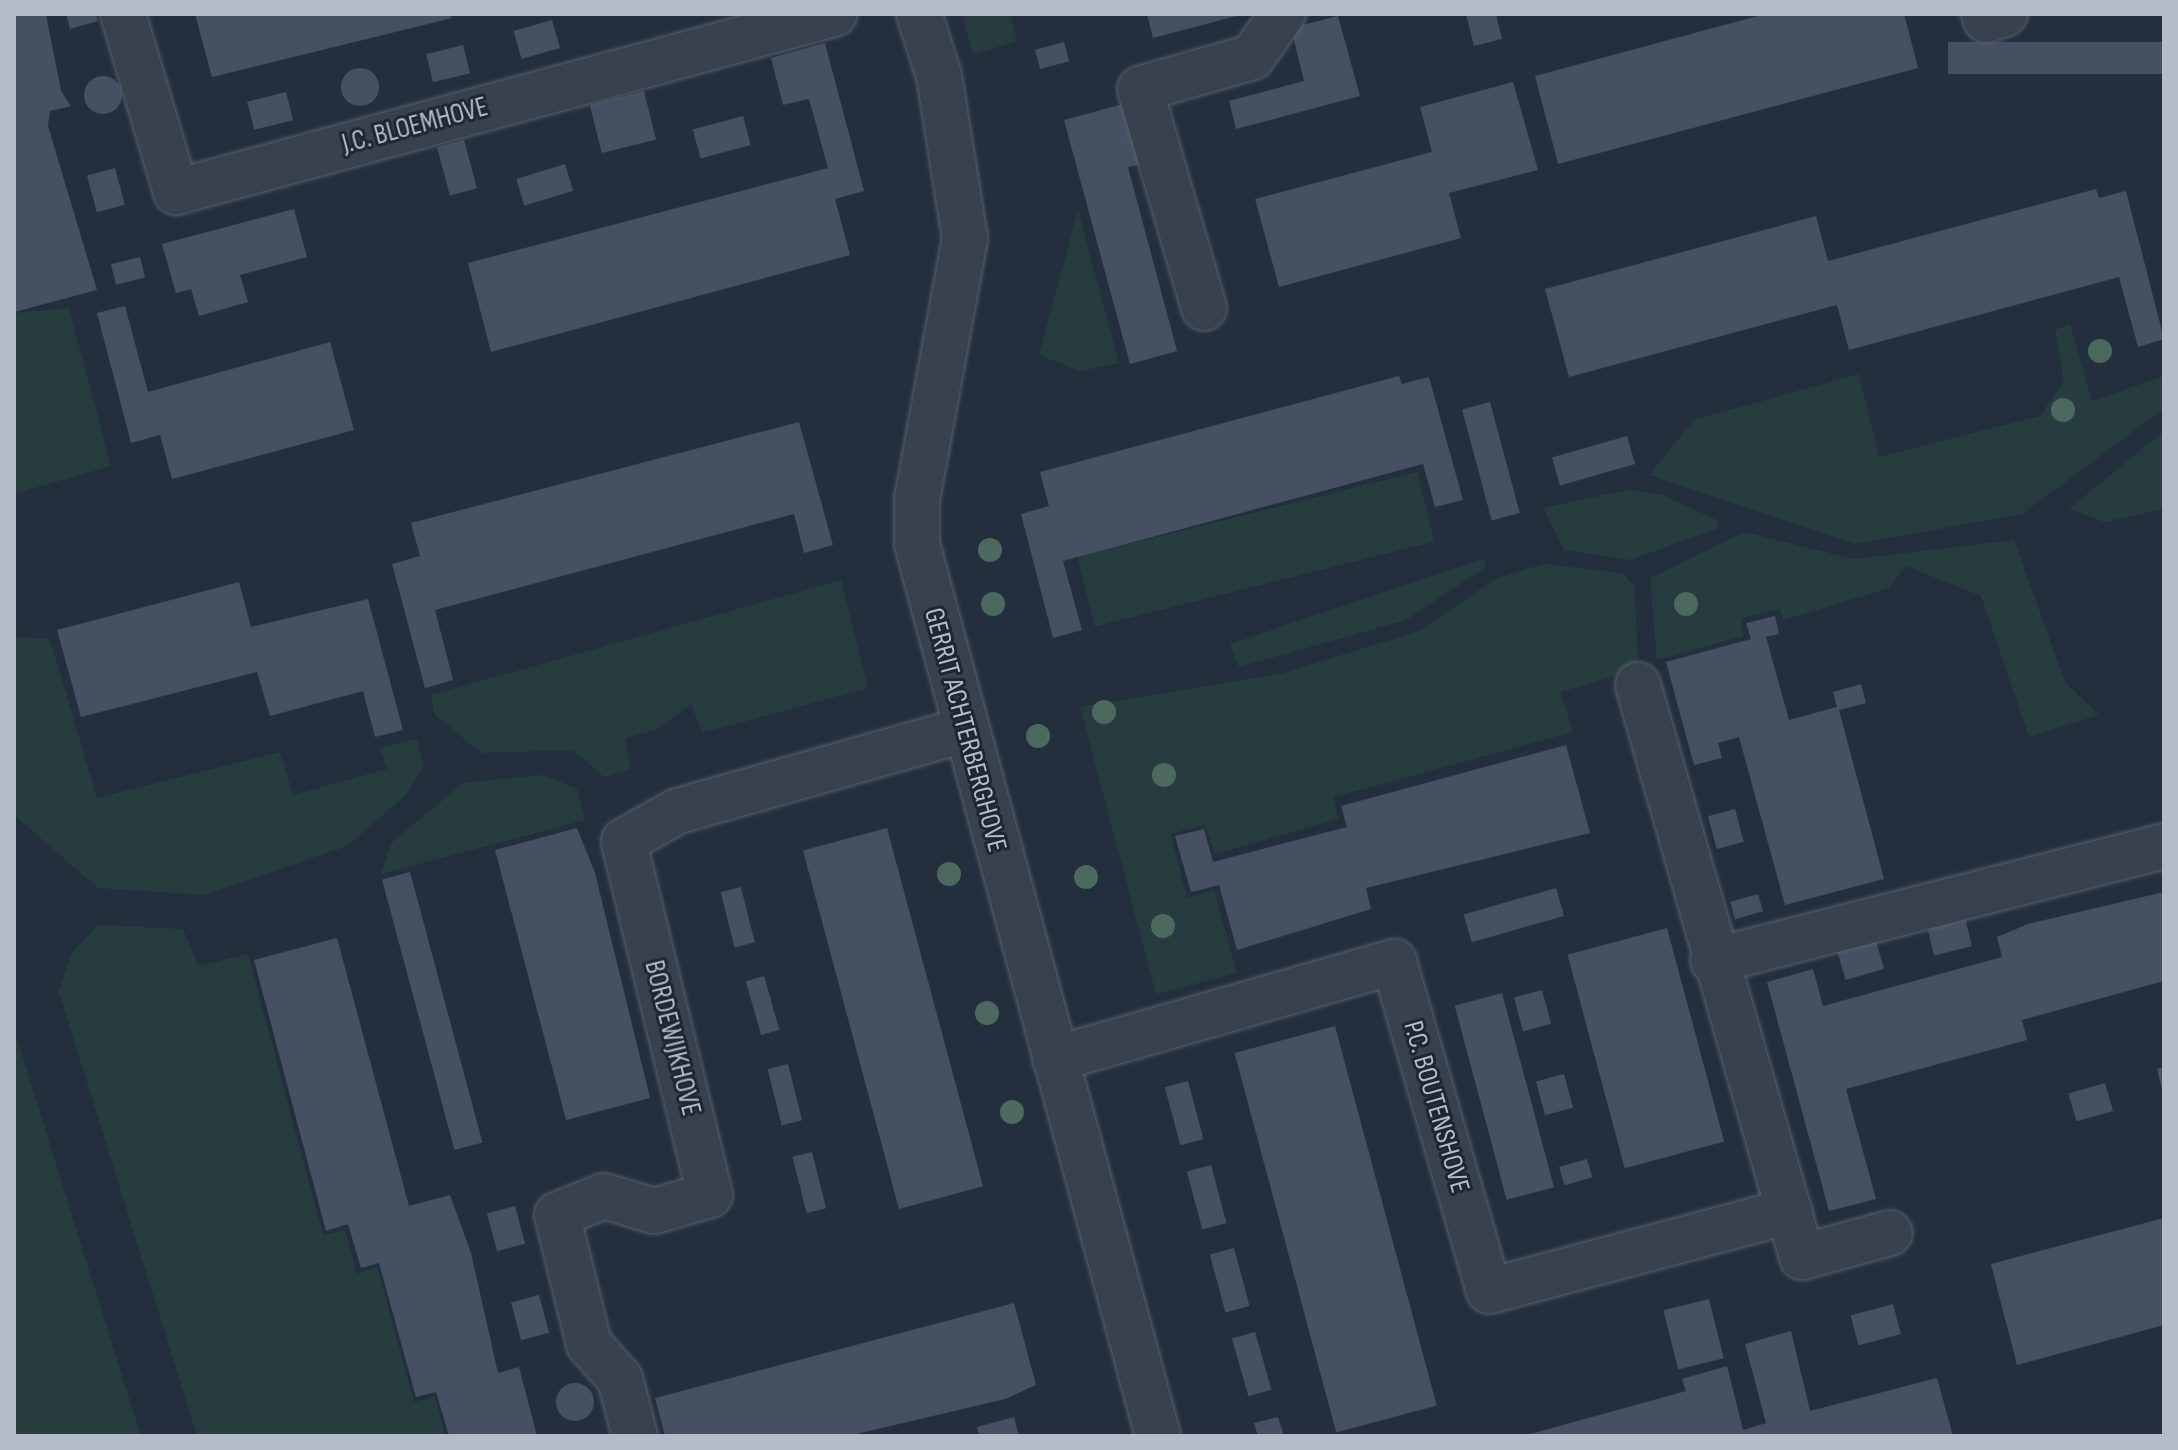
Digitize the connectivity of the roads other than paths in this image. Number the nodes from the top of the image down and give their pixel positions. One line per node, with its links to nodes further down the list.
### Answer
1 (123, 14): 2 (street, J.C. BLOEMHOVE)
2 (834, 14)
3 (919, 14): 9 (street, GERRIT ACHTERBERGHOVE)
4 (1283, 14): 7 (street)
5 (1984, 14): 6 (street)
6 (2005, 14)
7 (1204, 308)
8 (1638, 685): 11 (street)
9 (964, 730): 12 (street, GERRIT ACHTERBERGHOVE); 15 (street, BORDEWIJKHOVE)
10 (2164, 846): 11 (street)
11 (1713, 961): 13 (street)
12 (1055, 1059): 13 (street, P.C. BOUTENSHOVE); 16 (street, GERRIT ACHTERBERGHOVE)
13 (1790, 1211): 14 (street)
14 (1890, 1233)
15 (635, 1436)
16 (1158, 1436)

